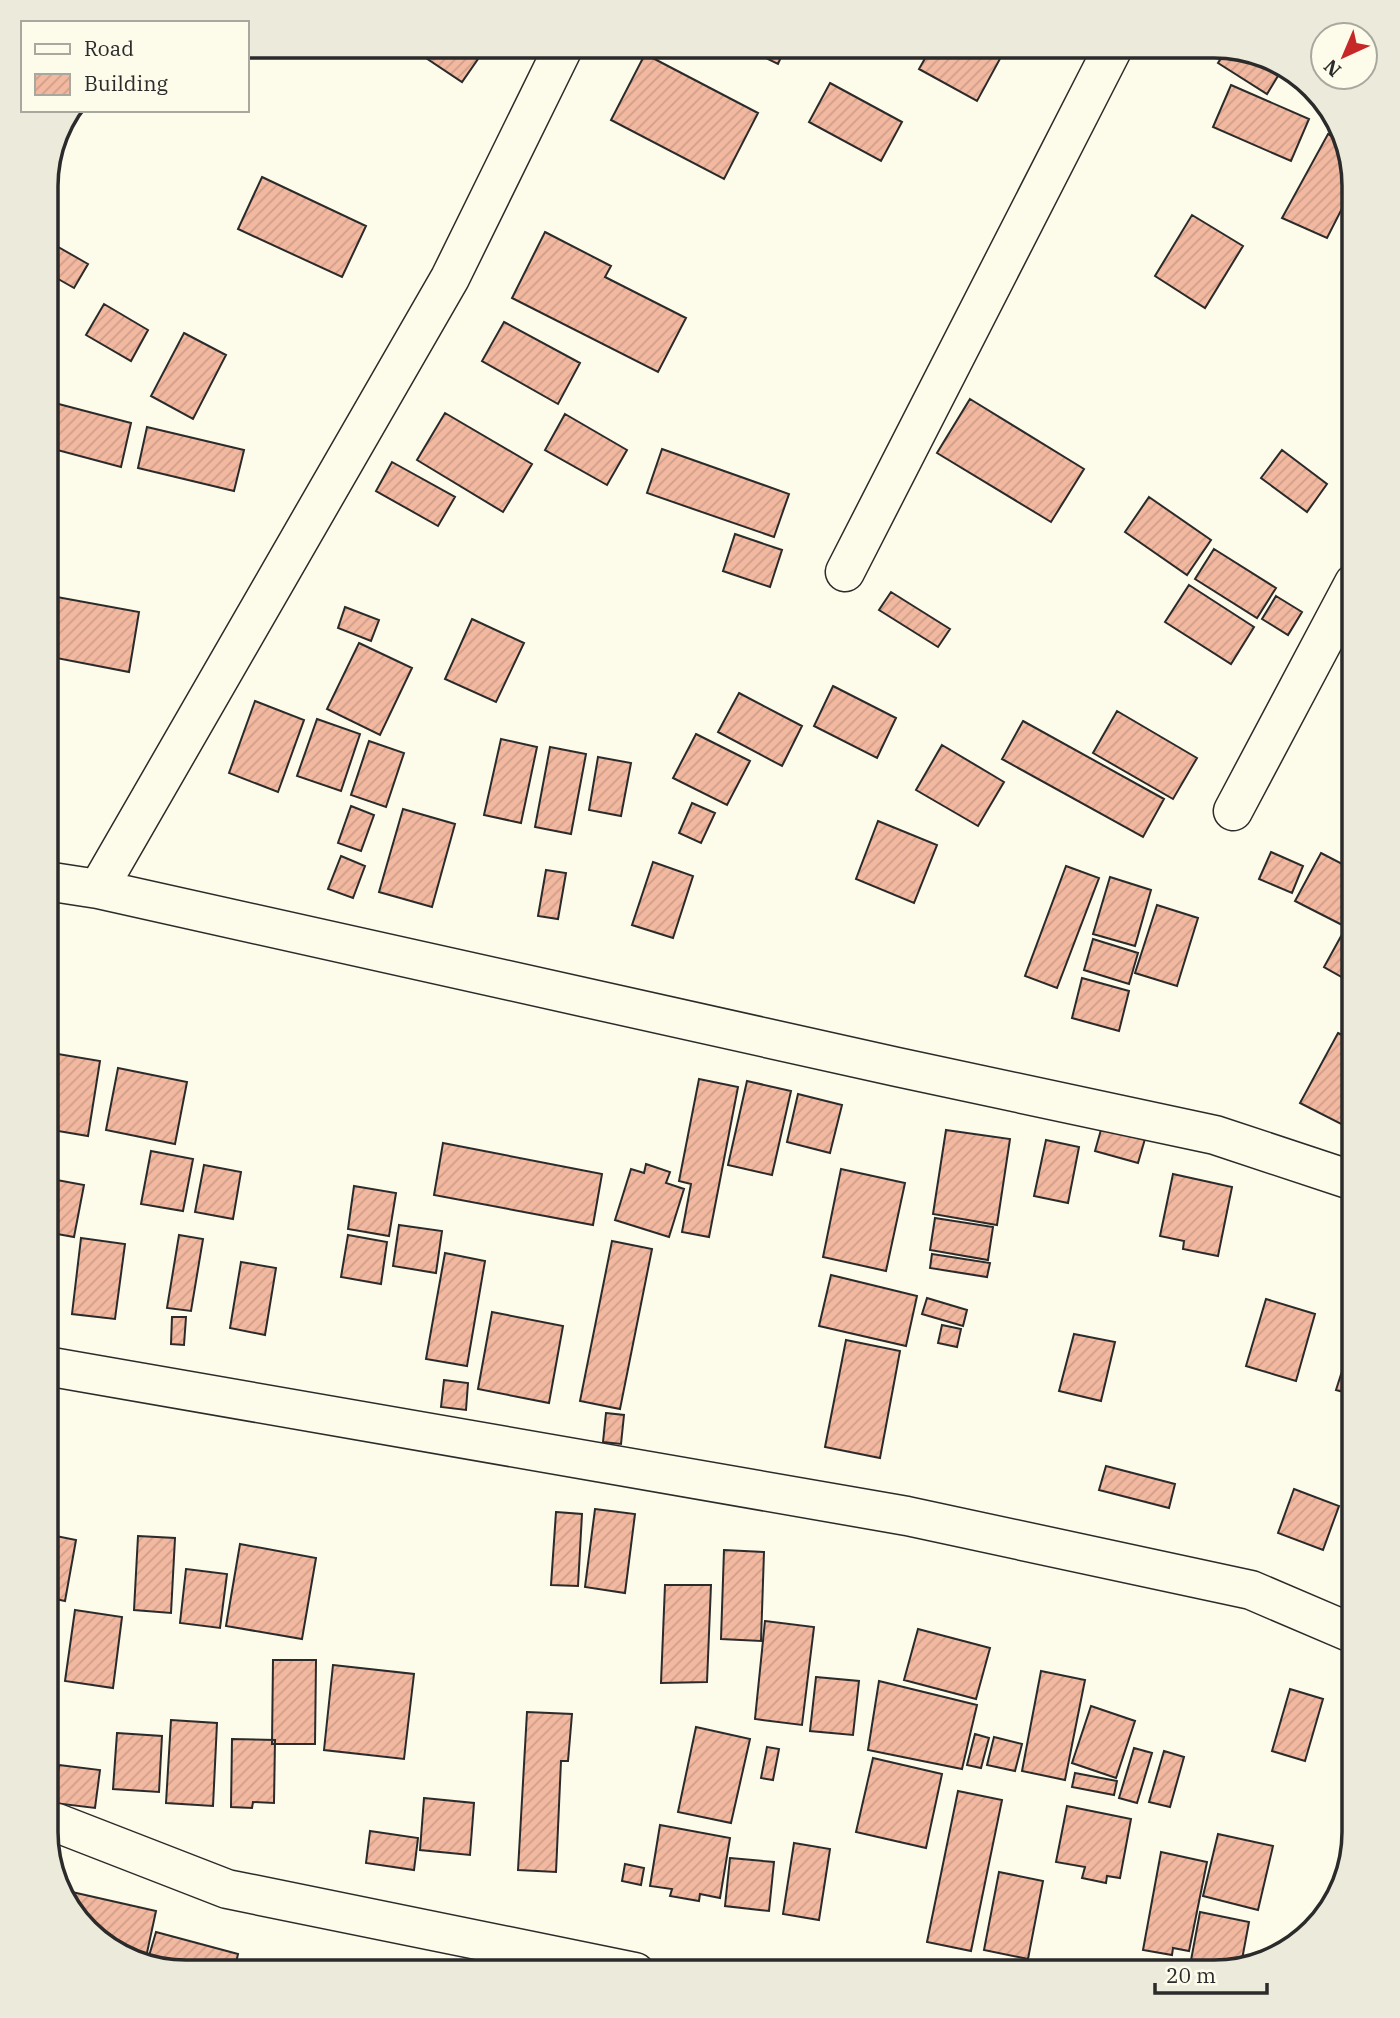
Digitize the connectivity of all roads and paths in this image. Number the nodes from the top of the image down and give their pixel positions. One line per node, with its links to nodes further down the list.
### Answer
1 (558, 58): 7 (street)
2 (1108, 58): 3 (street)
3 (845, 572)
4 (1342, 606): 5 (street)
5 (1233, 811)
6 (58, 883): 7 (street)
7 (98, 889): 8 (street)
8 (1342, 1177)
9 (58, 1368): 10 (street)
10 (1342, 1629)
11 (58, 1833): 12 (street)
12 (576, 1960)

